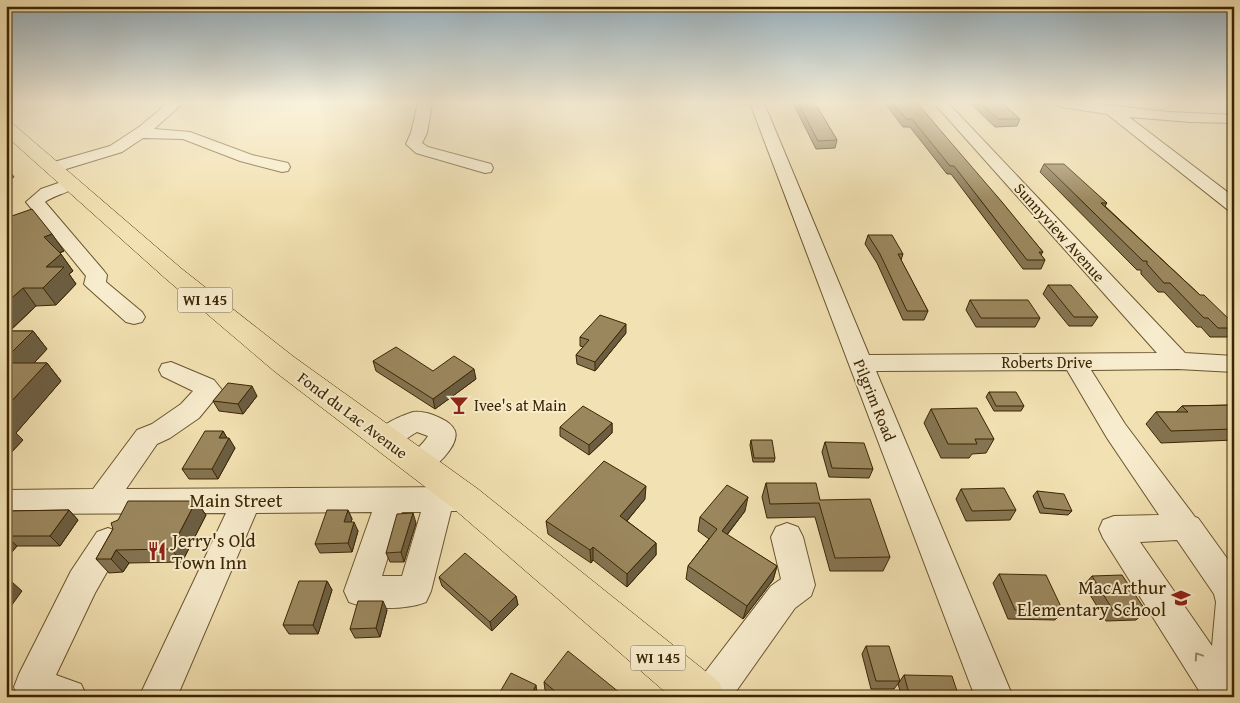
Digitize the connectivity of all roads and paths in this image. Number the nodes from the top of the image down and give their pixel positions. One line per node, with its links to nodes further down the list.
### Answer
1 (16, 136): 10 (main road, Fond du Lac Avenue / WI 145)
2 (135, 136): 10 (street)
3 (187, 136): 8 (street)
4 (418, 136): 9 (street)
5 (770, 136): 15 (street, Pilgrim Road)
6 (971, 136): 14 (street, Sunnyview Avenue)
7 (1145, 136): 11 (street)
8 (282, 168)
9 (485, 168)
10 (61, 175): 12 (street); 18 (main road, Fond du Lac Avenue / WI 145)
11 (1234, 206)
12 (134, 317)
13 (1074, 362): 14 (street, Roberts Drive); 15 (street, Roberts Drive); 25 (street)
14 (1178, 362): 16 (street, Roberts Drive)
15 (860, 363): 31 (street, Pilgrim Road)
16 (1234, 364)
17 (170, 370): 24 (street)
18 (385, 439): 19 (main road, Fond du Lac Avenue / WI 145); 19 (street)
19 (418, 463): 21 (main road, Fond du Lac Avenue / WI 145)
20 (391, 499): 21 (street, Main Street); 21 (street); 22 (street, Main Street)
21 (452, 499): 29 (main road, Fond du Lac Avenue / WI 145)
22 (247, 500): 24 (street, Main Street); 28 (street)
23 (6, 502): 24 (street, Main Street)
24 (114, 517): 27 (street)
25 (1187, 527): 32 (street); 32 (street, one-way to 25)
26 (787, 537): 30 (street)
27 (68, 697)
28 (158, 697)
29 (704, 697)
30 (709, 697)
31 (994, 697)
32 (1225, 697)

